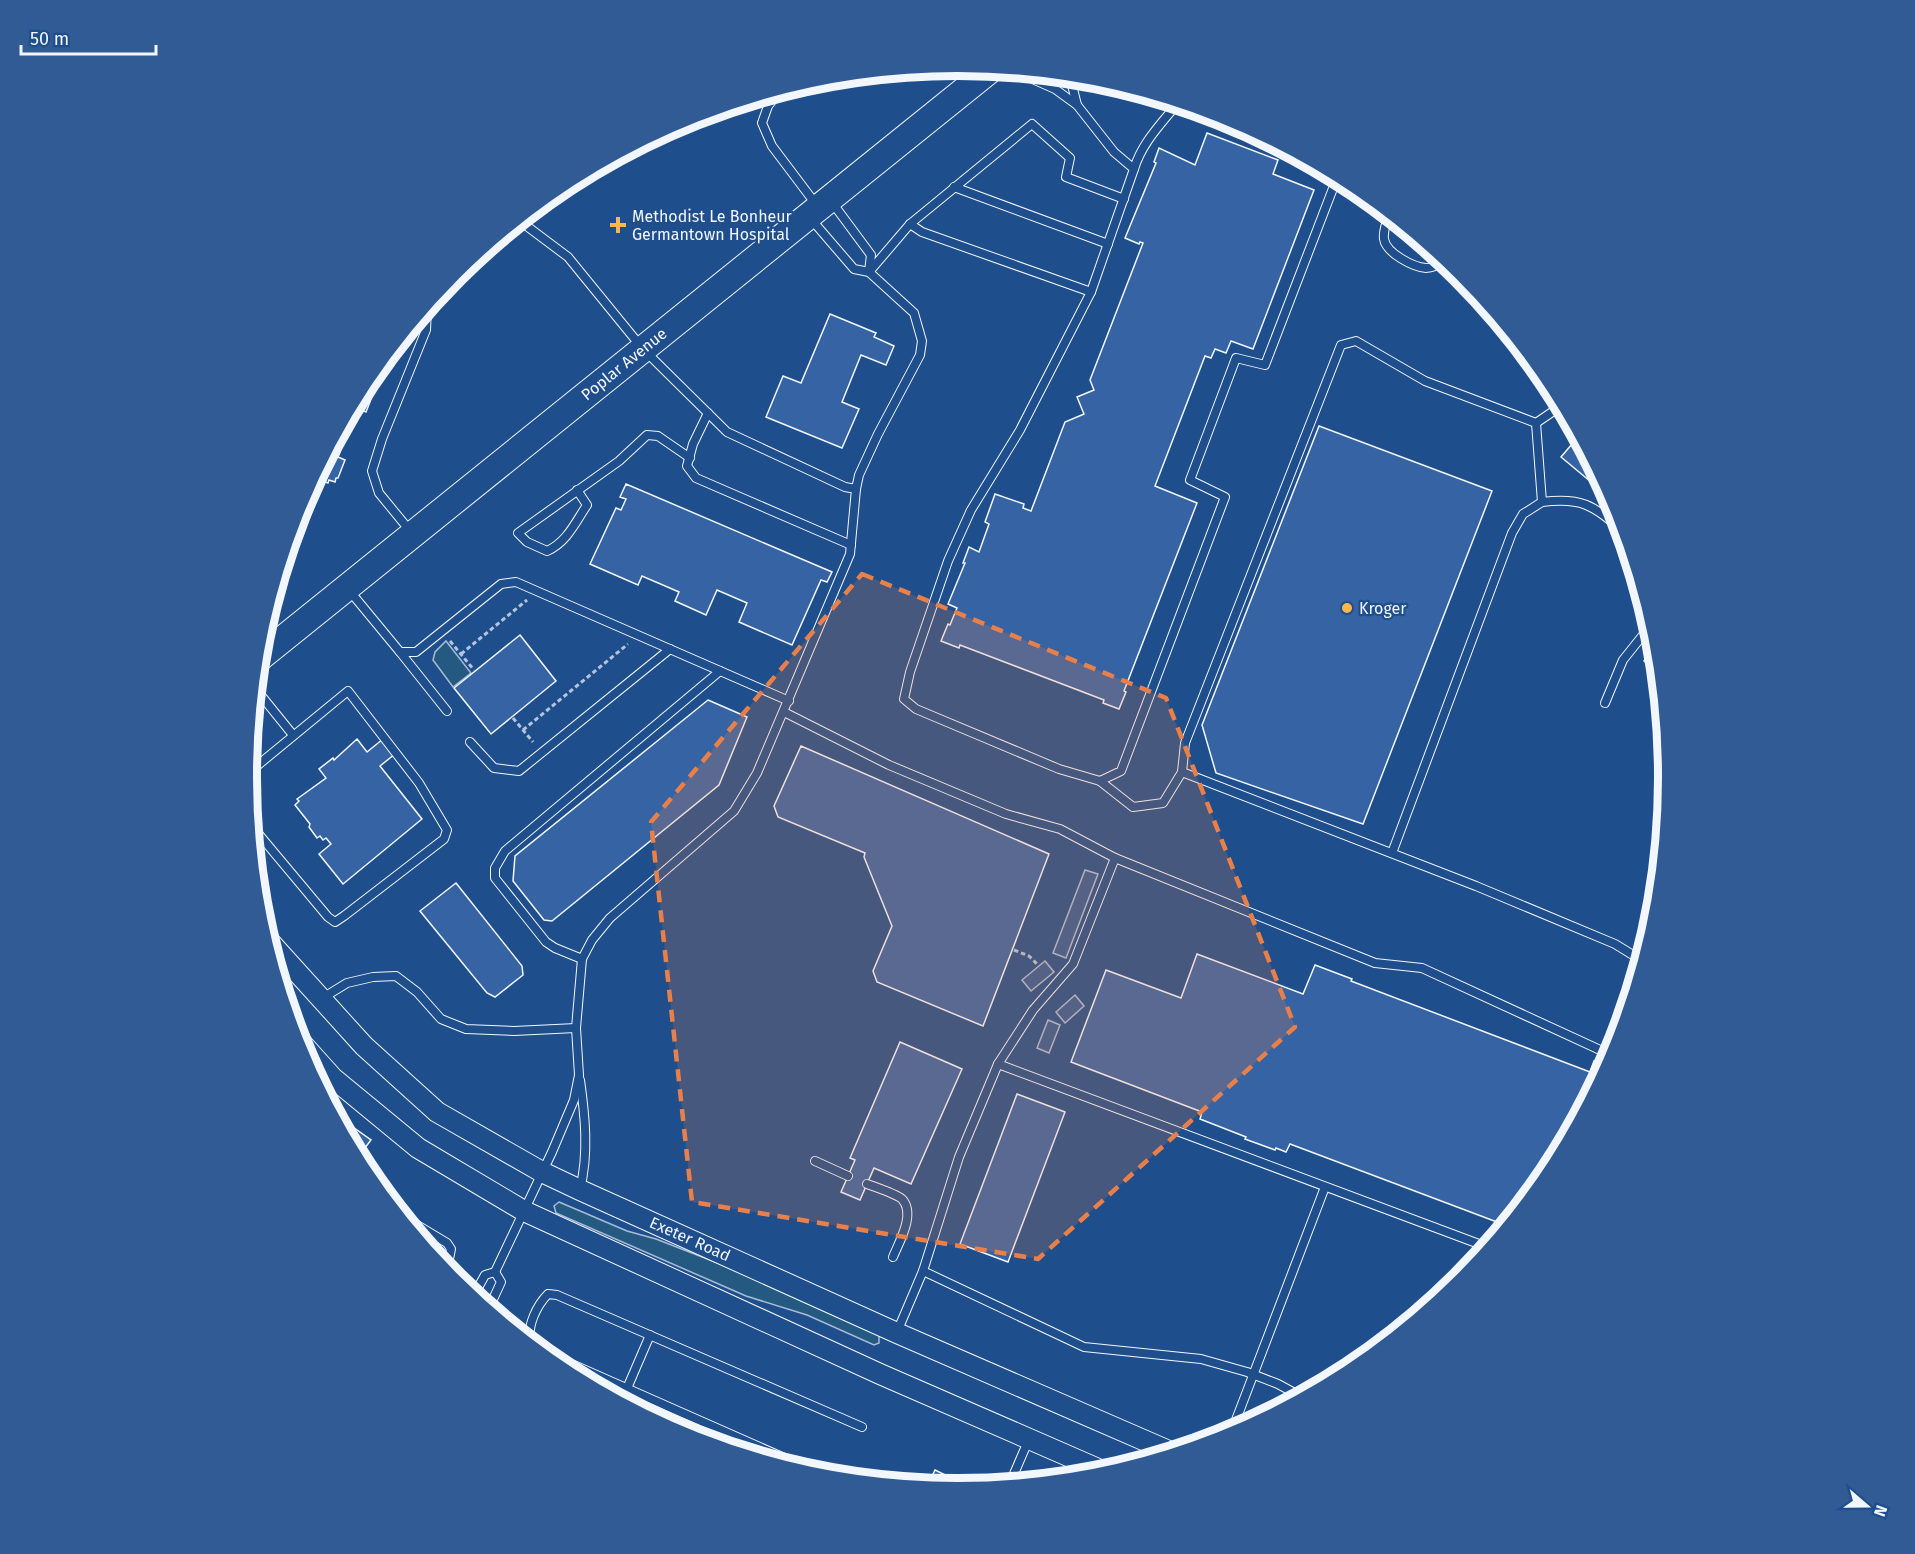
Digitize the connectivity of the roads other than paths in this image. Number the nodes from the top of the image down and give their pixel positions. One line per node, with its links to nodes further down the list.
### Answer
1 (981, 77): 11 (main road, Poplar Avenue)
2 (1037, 81): 5 (lane)
3 (1072, 86): 5 (lane)
4 (772, 101): 11 (lane)
5 (1077, 105): 7 (lane)
6 (1172, 110): 7 (lane)
7 (1134, 170): 10 (lane)
8 (954, 187): 10 (lane); 13 (lane); 15 (lane)
9 (1334, 187): 46 (lane)
10 (1124, 199): 15 (lane)
11 (819, 208): 17 (lane); 17 (lane); 20 (main road, Poplar Avenue)
12 (1386, 223): 16 (lane)
13 (910, 224): 17 (lane); 18 (lane)
14 (526, 225): 20 (lane)
15 (1108, 244): 18 (lane)
16 (1436, 266)
17 (869, 272): 25 (lane)
18 (1091, 292): 46 (lane)
19 (426, 321): 29 (lane)
20 (643, 350): 22 (lane); 29 (main road, Poplar Avenue)
21 (1554, 411): 23 (lane)
22 (708, 413): 24 (lane); 25 (lane)
23 (1536, 423): 27 (lane); 45 (lane)
24 (690, 458): 26 (lane); 30 (lane)
25 (856, 489): 30 (lane)
26 (578, 490): 26 (lane)
27 (1542, 502): 28 (lane); 48 (lane)
28 (1609, 519)
29 (413, 535): 31 (main road, Poplar Avenue)
30 (850, 545): 38 (lane)
31 (347, 588): 34 (main road, Poplar Avenue); 35 (lane)
32 (1644, 634): 39 (lane)
33 (670, 649): 35 (lane); 36 (lane); 43 (lane)
34 (268, 651)
35 (400, 652): 40 (lane)
36 (720, 671): 38 (lane); 52 (lane)
37 (262, 696): 42 (lane)
38 (789, 701): 41 (lane)
39 (1605, 704)
40 (447, 711)
41 (784, 712): 49 (lane); 52 (lane)
42 (293, 735): 44 (lane); 47 (lane)
43 (470, 742)
44 (257, 765)
45 (1182, 772): 46 (lane); 48 (lane)
46 (1100, 781)
47 (259, 835)
48 (1392, 853): 51 (lane)
49 (1115, 858): 55 (lane); 57 (lane)
50 (280, 953): 53 (street, Exeter Road)
51 (1634, 956)
52 (582, 959): 54 (lane)
53 (321, 999): 54 (lane); 60 (street, Exeter Road)
54 (576, 1028): 58 (lane)
55 (1602, 1051)
56 (317, 1060): 65 (street)
57 (998, 1064): 63 (lane); 70 (lane)
58 (579, 1075): 60 (lane); 64 (lane)
59 (814, 1161): 61 (lane)
60 (542, 1172): 64 (street, Exeter Road); 65 (lane)
61 (848, 1176)
62 (867, 1184): 68 (lane)
63 (1325, 1187): 67 (lane); 78 (lane)
64 (580, 1190): 75 (street, Exeter Road)
65 (524, 1211): 71 (lane); 84 (street)
66 (425, 1231): 69 (lane)
67 (1479, 1244)
68 (893, 1257)
69 (450, 1259)
70 (923, 1271): 75 (lane); 78 (lane)
71 (495, 1272): 72 (lane); 73 (lane)
72 (478, 1287)
73 (492, 1301)
74 (530, 1332): 76 (lane)
75 (897, 1333): 86 (street, Exeter Road)
76 (650, 1335): 79 (lane); 83 (lane)
77 (584, 1369): 79 (lane)
78 (1254, 1374): 80 (lane); 82 (lane)
79 (627, 1388): 81 (lane); 85 (lane)
80 (1293, 1392)
81 (625, 1393)
82 (1236, 1419)
83 (862, 1427)
84 (1029, 1439): 87 (street); 88 (lane)
85 (746, 1445)
86 (1160, 1447)
87 (1089, 1465)
88 (1013, 1475)

